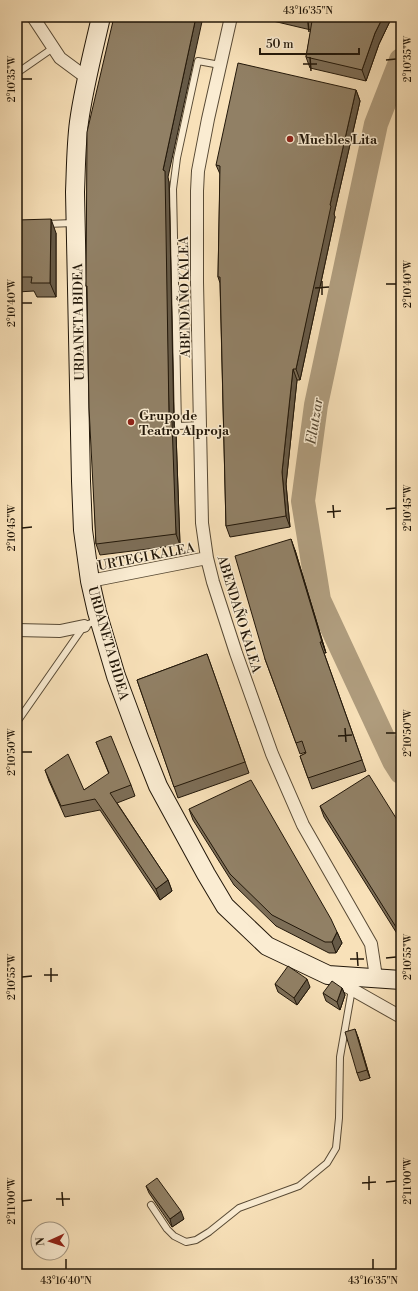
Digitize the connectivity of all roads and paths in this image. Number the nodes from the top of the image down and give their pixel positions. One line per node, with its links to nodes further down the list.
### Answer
1 (33, 17): 4 (street)
2 (101, 17): 7 (street, URDANETA BIDEA)
3 (231, 17): 5 (street, ABENDAÑO KALEA)
4 (53, 48): 6 (lane); 7 (street)
5 (220, 66): 10 (street, ABENDAÑO KALEA); 10 (lane)
6 (17, 73)
7 (87, 78): 8 (street, URDANETA BIDEA)
8 (76, 223): 9 (lane); 12 (street, URDANETA BIDEA)
9 (39, 224)
10 (200, 425): 11 (street, ABENDAÑO KALEA)
11 (207, 558): 12 (street, URTEGI KALEA); 17 (street, ABENDAÑO KALEA)
12 (90, 581): 13 (street, URDANETA BIDEA)
13 (91, 623): 14 (street); 15 (lane); 16 (street, URDANETA BIDEA)
14 (17, 630)
15 (17, 722)
16 (328, 975): 17 (street, URDANETA BIDEA); 19 (street)
17 (376, 977): 18 (street, URDANETA BIDEA)
18 (401, 980)
19 (352, 989): 20 (street); 21 (lane)
20 (401, 1017)
21 (151, 1205)

